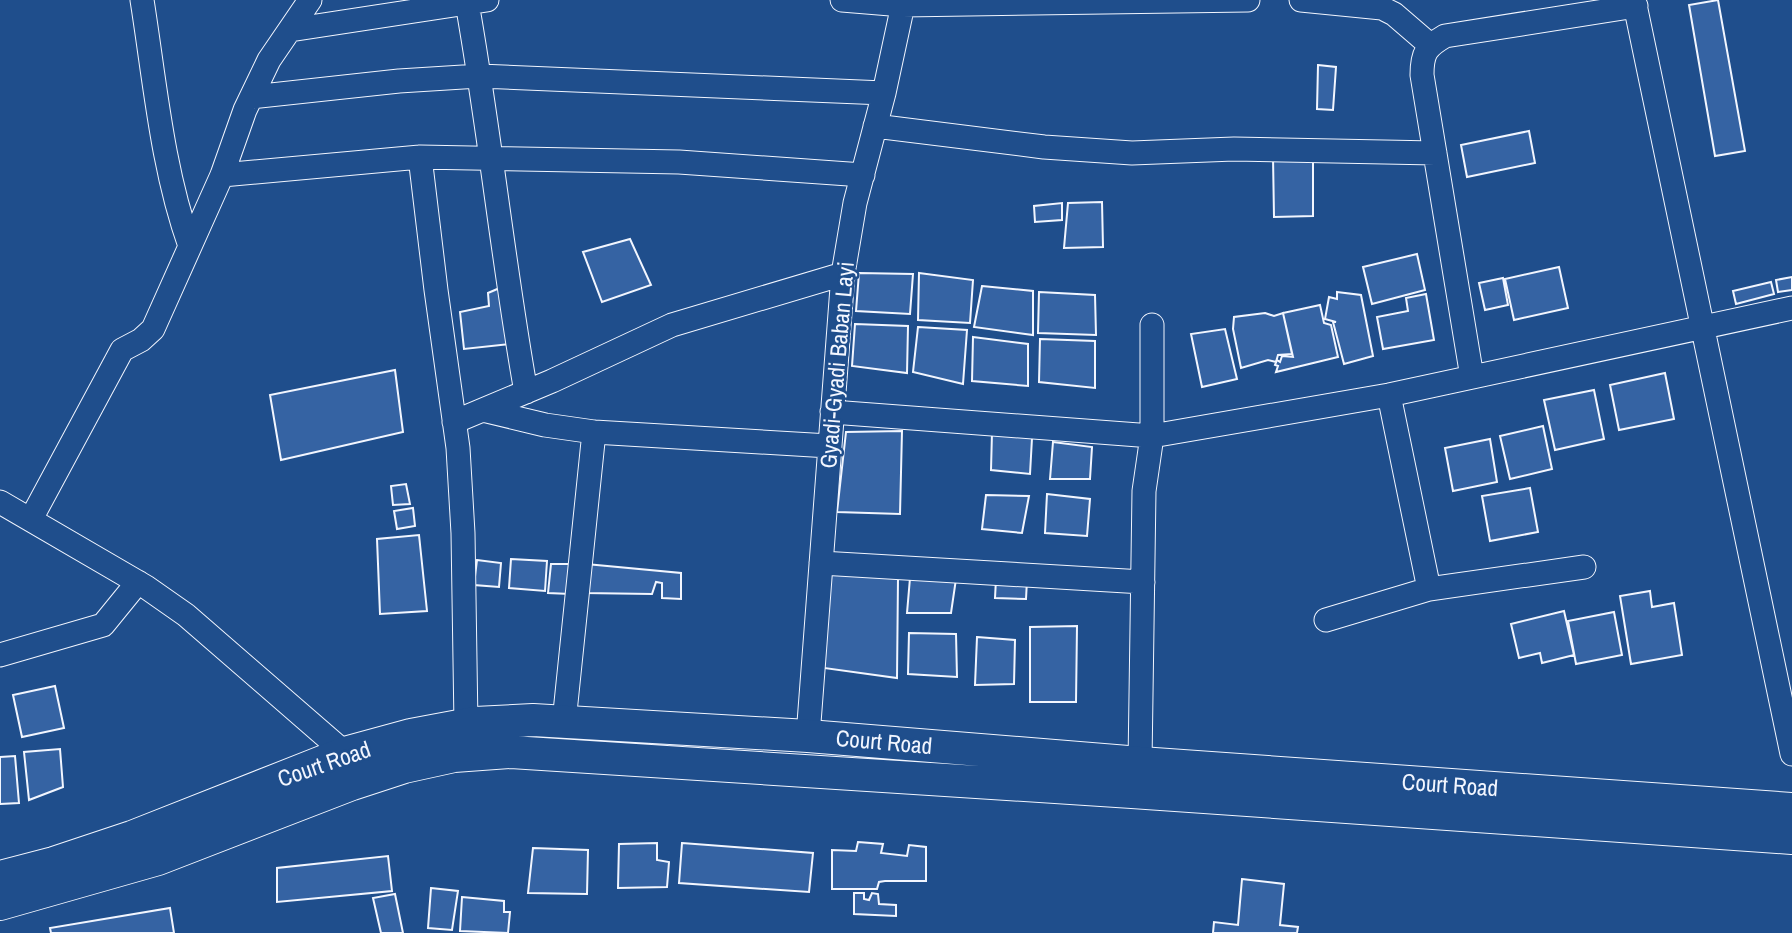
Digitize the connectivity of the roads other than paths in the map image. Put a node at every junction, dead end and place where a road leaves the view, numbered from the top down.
1 (142, 0) edge
2 (310, 0) edge
3 (842, 0) edge
4 (1248, 0) edge
5 (1301, 0) edge
6 (477, 2) edge
7 (904, 2) edge
8 (1635, 3) edge
9 (290, 30) junction
10 (1430, 45) junction
11 (479, 76) junction
12 (884, 93) junction
13 (252, 97) junction
14 (875, 126) junction
15 (1435, 153) junction
16 (420, 157) junction
17 (489, 158) junction
18 (222, 175) junction
19 (863, 175) junction
20 (190, 246) junction
21 (842, 274) junction
22 (1792, 308) edge
23 (1152, 325) dead end
24 (1704, 327) junction
25 (1472, 377) junction
26 (526, 392) junction
27 (1389, 395) junction
28 (483, 410) junction
29 (832, 412) junction
30 (454, 422) junction
31 (594, 432) junction
32 (1152, 436) junction
33 (830, 446) junction
34 (0, 502) edge
35 (31, 519) junction
36 (821, 563) junction
37 (1584, 567) dead end
38 (138, 582) junction
39 (1143, 582) junction
40 (1429, 589) junction
41 (1326, 620) dead end
42 (0, 655) edge
43 (564, 722) junction
44 (466, 725) junction
45 (807, 736) junction
46 (345, 753) junction
47 (1792, 754) edge
48 (1140, 763) junction
49 (1792, 809) edge
50 (1792, 838) edge
51 (0, 877) edge
52 (0, 904) edge

1 - 20 street
2 - 9 street
3 - 7 street
4 - 7 street
5 - 10 street
6 - 9 street
6 - 11 street
7 - 12 street, Gyadi-Gyadi Baban Layi
8 - 10 street
8 - 24 street
9 - 13 street
10 - 15 street
11 - 12 street
11 - 13 street
11 - 17 street
12 - 14 street, Gyadi-Gyadi Baban Layi
13 - 18 street
14 - 15 street
14 - 19 street, Gyadi-Gyadi Baban Layi
15 - 25 street
16 - 17 street
16 - 18 street
16 - 30 street
17 - 19 street
17 - 26 street
18 - 20 street
19 - 21 street, Gyadi-Gyadi Baban Layi
20 - 35 street
21 - 26 street
21 - 29 street, Gyadi-Gyadi Baban Layi
22 - 24 street
23 - 32 street
24 - 25 street
24 - 47 street
25 - 27 street
26 - 28 street
27 - 32 street
27 - 40 street
28 - 30 street
28 - 31 street
29 - 32 street
29 - 33 street, Gyadi-Gyadi Baban Layi
30 - 44 street
31 - 33 street
31 - 43 street
32 - 39 street
33 - 36 street, Gyadi-Gyadi Baban Layi
34 - 35 street
35 - 38 street
36 - 39 street
36 - 45 street, Gyadi-Gyadi Baban Layi
37 - 40 street
38 - 42 street
38 - 46 street
39 - 48 street
40 - 41 street
43 - 44 main road, Court Road
43 - 45 main road, Court Road
44 - 46 main road, Court Road
45 - 48 main road, Court Road
46 - 51 main road, Court Road
48 - 49 main road, Court Road
50 - 52 main road, Court Road

